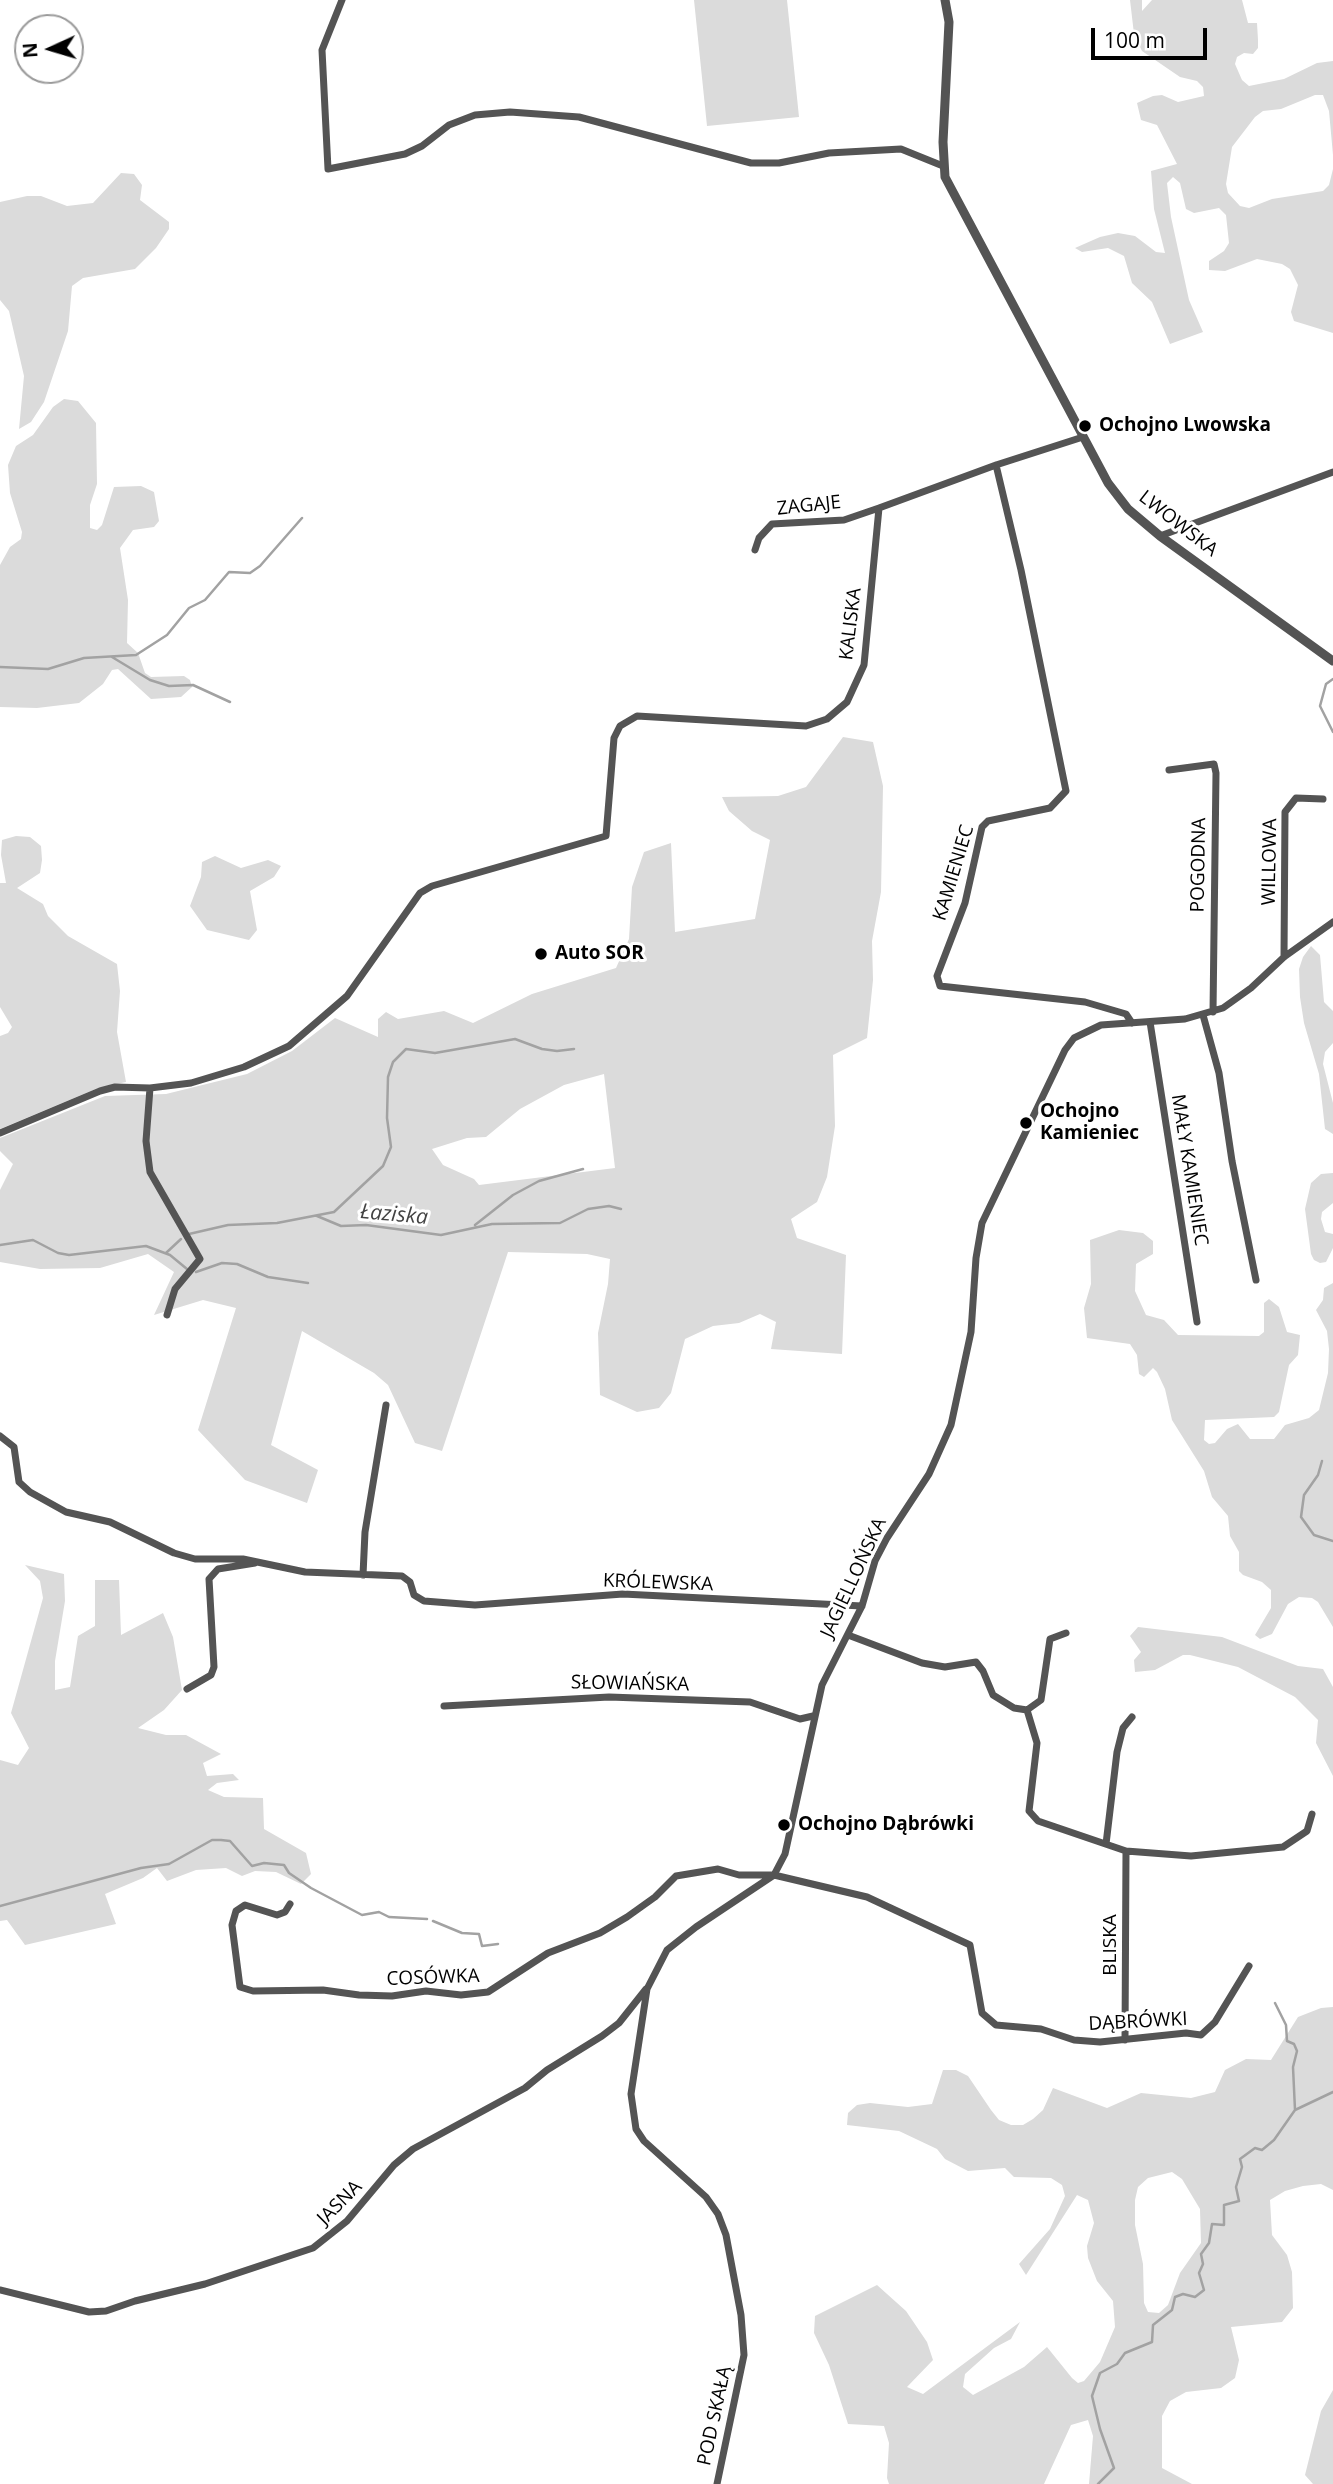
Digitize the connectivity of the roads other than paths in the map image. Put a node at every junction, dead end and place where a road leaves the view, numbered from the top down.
1 (342, 0) edge
2 (946, 0) edge
3 (943, 166) junction
4 (1083, 437) junction
5 (996, 465) junction
6 (1333, 472) edge
7 (879, 508) junction
8 (1160, 536) junction
9 (755, 550) dead end
10 (1333, 662) edge
11 (1169, 770) dead end
12 (1323, 799) dead end
13 (1333, 922) edge
14 (1284, 957) junction
15 (1213, 1012) junction
16 (1203, 1015) junction
17 (1150, 1022) junction
18 (1132, 1023) junction
19 (150, 1088) junction
20 (0, 1133) edge
21 (1256, 1280) dead end
22 (167, 1315) dead end
23 (1197, 1322) dead end
24 (386, 1405) dead end
25 (0, 1436) edge
26 (259, 1561) junction
27 (363, 1575) junction
28 (862, 1606) junction
29 (1066, 1633) dead end
30 (848, 1635) junction
31 (187, 1689) dead end
32 (444, 1706) dead end
33 (1027, 1710) junction
34 (813, 1716) junction
35 (1132, 1717) dead end
36 (1312, 1814) dead end
37 (1106, 1844) junction
38 (1126, 1851) junction
39 (774, 1875) junction
40 (290, 1905) dead end
41 (1249, 1966) dead end
42 (647, 1989) junction
43 (1125, 2040) junction
44 (0, 2290) edge
45 (718, 2484) edge

1 - 3 street
2 - 3 street, LWOWSKA
3 - 4 street, LWOWSKA
4 - 5 street
4 - 8 street, LWOWSKA
5 - 7 street
5 - 18 street, KAMIENIEC
6 - 8 street
7 - 9 street, ZAGAJE
7 - 19 street, KALISKA
8 - 10 street, LWOWSKA
11 - 15 street, POGODNA
12 - 14 street, WILLOWA
13 - 14 street, JAGIELLOŃSKA
14 - 15 street, JAGIELLOŃSKA
15 - 16 street, JAGIELLOŃSKA
16 - 17 street, JAGIELLOŃSKA
16 - 21 street
17 - 18 street, JAGIELLOŃSKA
17 - 23 street, MAŁY KAMIENIEC
18 - 28 street, JAGIELLOŃSKA
19 - 20 street
19 - 22 street
24 - 27 street
25 - 26 street
26 - 27 street
26 - 31 street
27 - 28 street, KRÓLEWSKA
28 - 30 street, JAGIELLOŃSKA
29 - 33 street
30 - 33 street
30 - 34 street, JAGIELLOŃSKA
32 - 34 street, SŁOWIAŃSKA
33 - 37 street
34 - 39 street, JAGIELLOŃSKA
35 - 37 street
36 - 38 street
37 - 38 street
38 - 43 street, BLISKA
39 - 40 street, COSÓWKA
39 - 42 street
39 - 43 street, DĄBRÓWKI
41 - 43 street, DĄBRÓWKI
42 - 44 street, JASNA
42 - 45 street, POD SKAŁĄ

